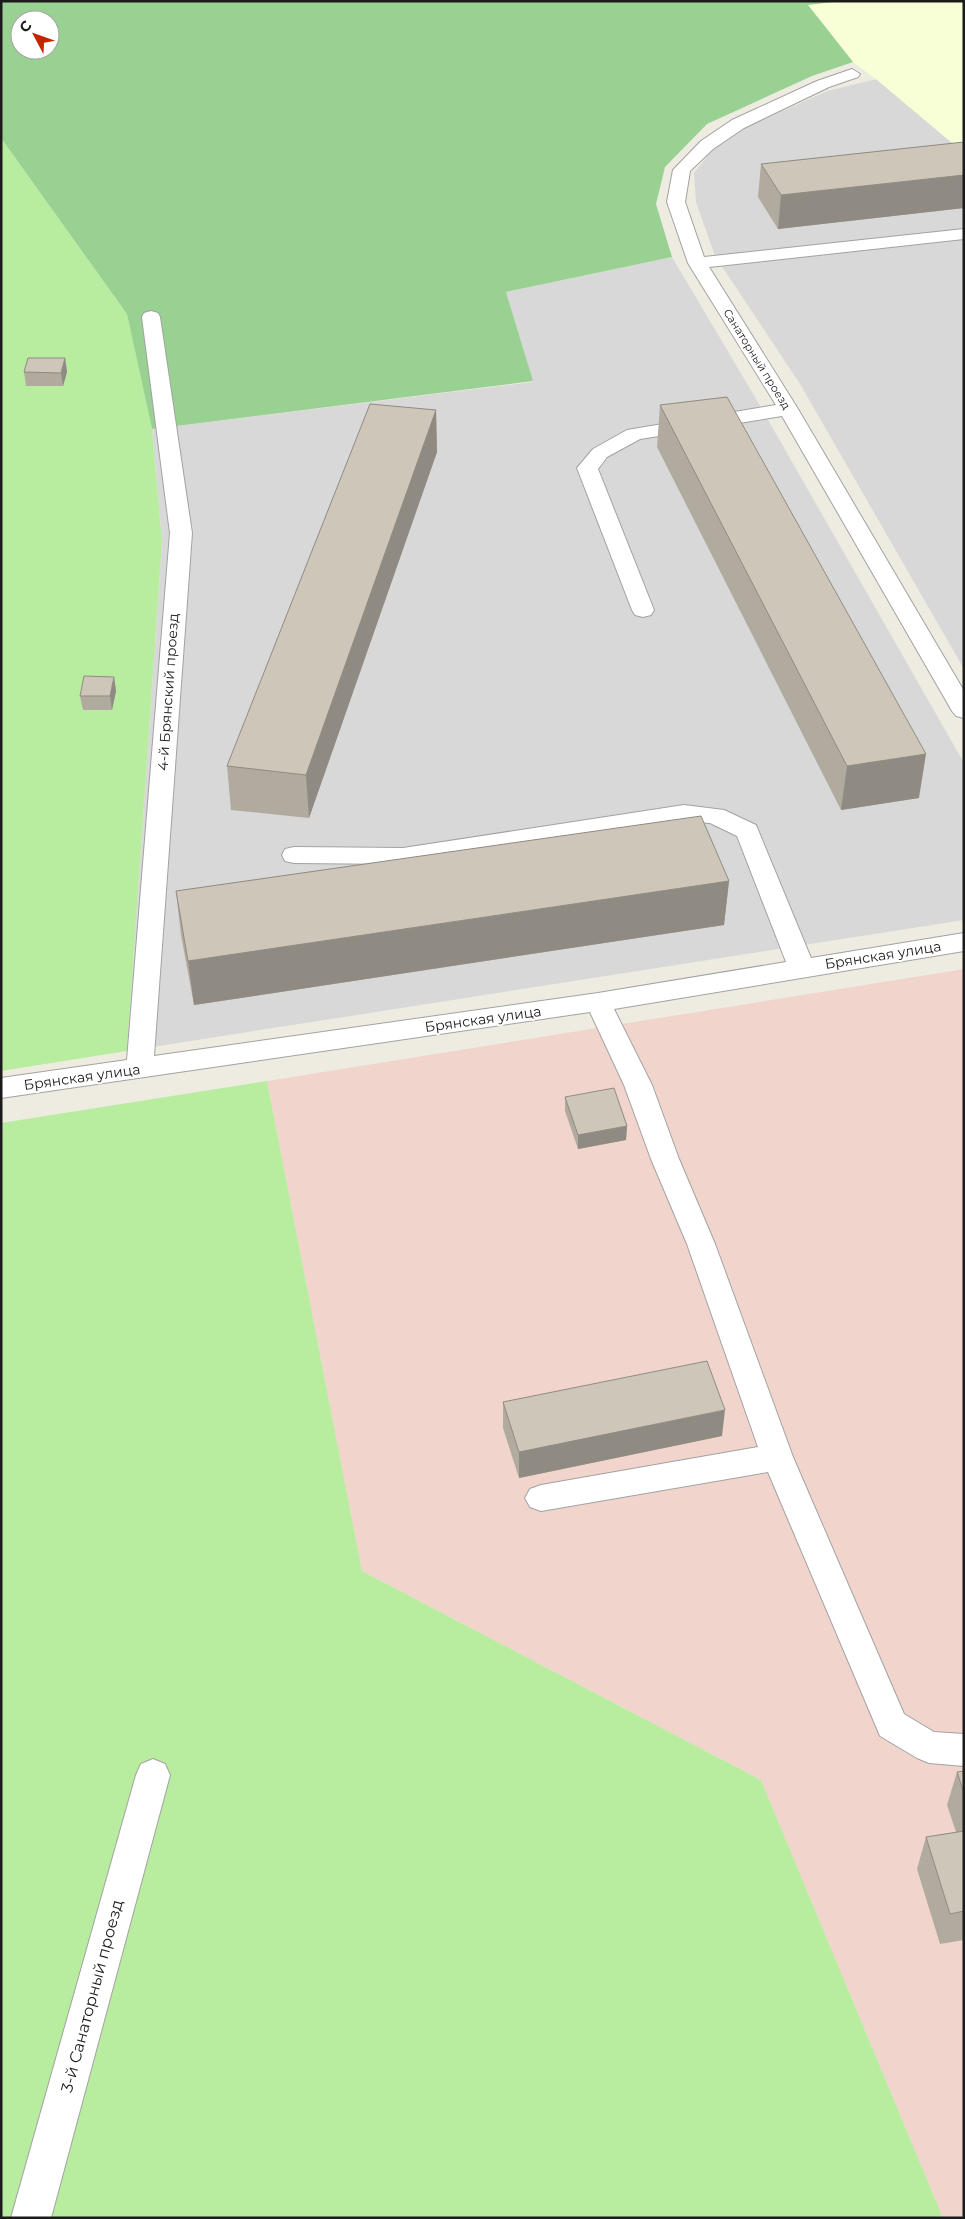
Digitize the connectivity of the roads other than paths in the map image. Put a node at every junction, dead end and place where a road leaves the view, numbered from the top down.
1 (852, 74) dead end
2 (964, 234) edge
3 (697, 264) junction
4 (151, 317) dead end
5 (788, 409) junction
6 (643, 610) dead end
7 (964, 712) edge
8 (294, 855) dead end
9 (964, 942) edge
10 (802, 969) junction
11 (598, 1002) junction
12 (140, 1069) junction
13 (1, 1088) edge
14 (777, 1457) junction
15 (541, 1498) dead end
16 (964, 1750) edge
17 (153, 1775) dead end
18 (31, 2218) edge

1 - 3 street, Санаторный проезд
2 - 3 street
3 - 5 street, Санаторный проезд
4 - 12 street, 4-й Брянский проезд
5 - 6 street
5 - 7 street, Санаторный проезд
8 - 10 street
9 - 10 street, Брянская улица
10 - 11 street, Брянская улица
11 - 12 street, Брянская улица
11 - 14 street
12 - 13 street, Брянская улица
14 - 15 street
14 - 16 street
17 - 18 street, 3-й Санаторный проезд

